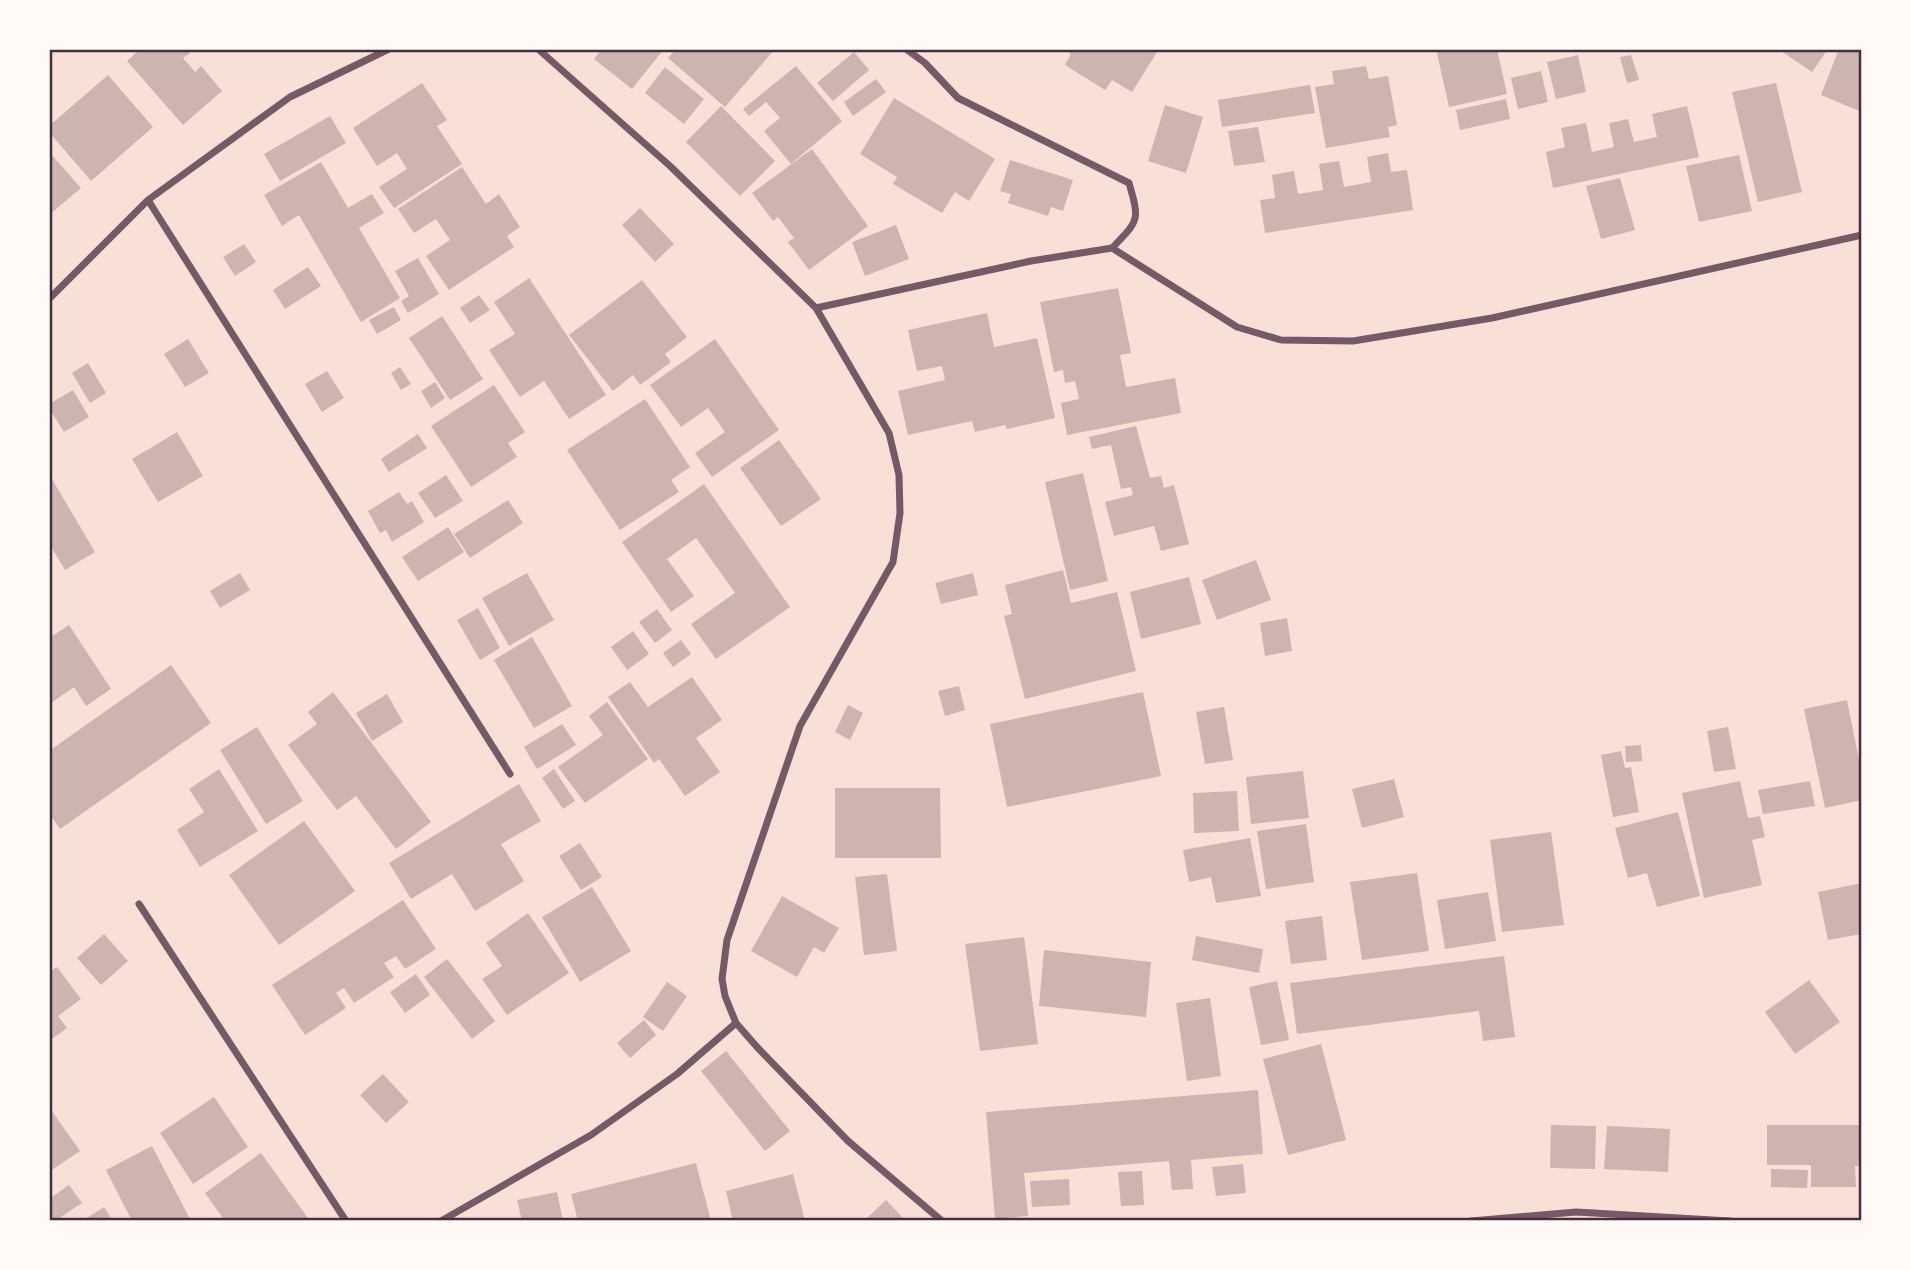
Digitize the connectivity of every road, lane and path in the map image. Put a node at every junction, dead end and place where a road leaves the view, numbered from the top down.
1 (389, 49) edge
2 (538, 49) edge
3 (906, 49) edge
4 (148, 200) junction
5 (1862, 235) edge
6 (1112, 248) junction
7 (49, 299) edge
8 (816, 308) junction
9 (510, 774) dead end
10 (139, 904) dead end
11 (736, 1023) junction
12 (346, 1221) edge
13 (441, 1221) edge
14 (942, 1221) edge
15 (1471, 1221) edge
16 (1730, 1221) edge

1 - 4 street
2 - 8 street
3 - 6 street
4 - 7 street
4 - 9 street
5 - 6 street
6 - 8 street
8 - 11 street
10 - 12 street
11 - 13 street
11 - 14 street
15 - 16 street

